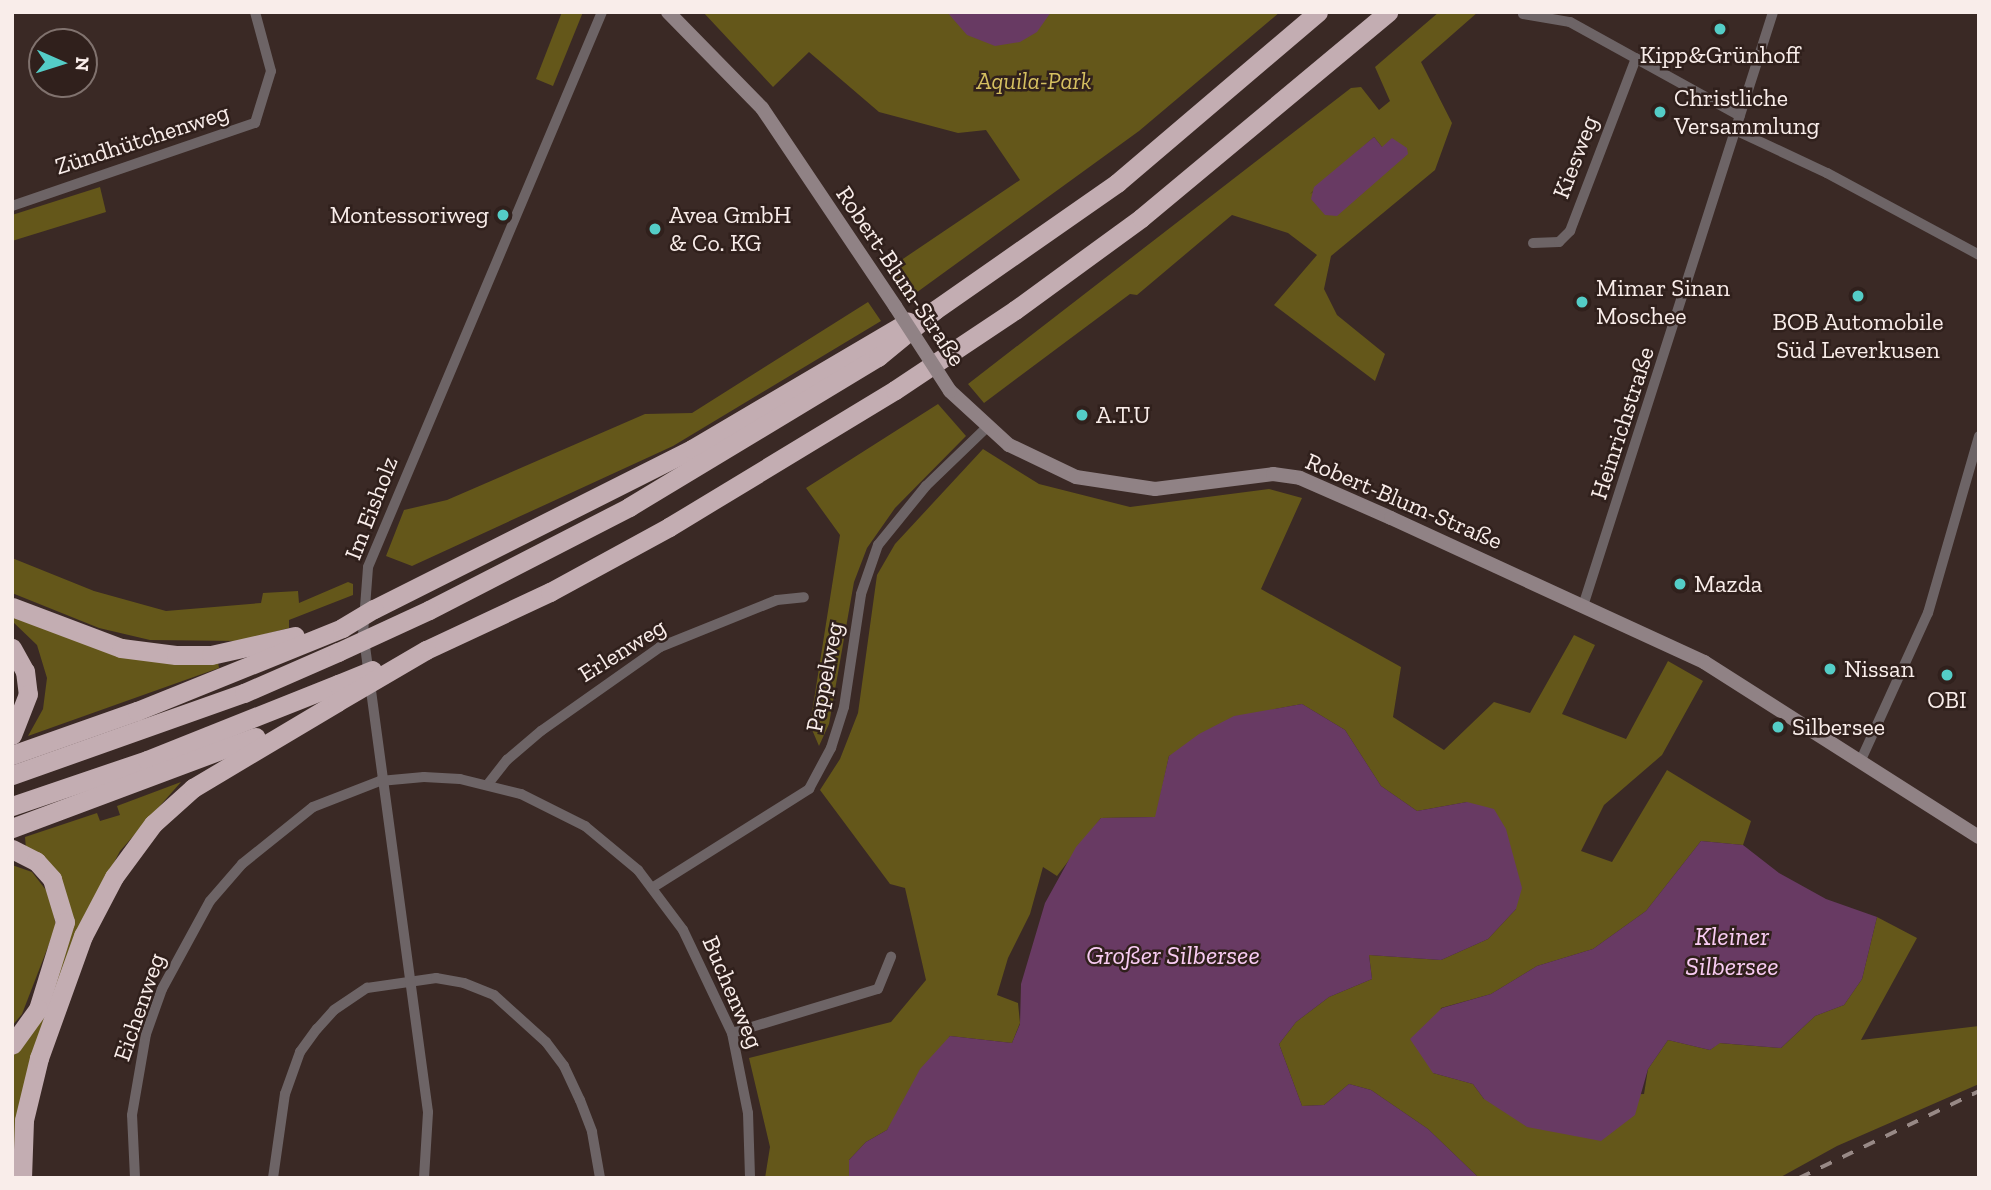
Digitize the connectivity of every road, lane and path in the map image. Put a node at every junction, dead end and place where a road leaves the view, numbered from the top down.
1 (256, 12) edge
2 (602, 12) edge
3 (668, 12) edge
4 (1318, 12) edge
5 (1388, 12) edge
6 (1773, 12) edge
7 (1523, 14) edge
8 (1636, 58) junction
9 (1740, 116) junction
10 (1735, 130) junction
11 (12, 206) edge
12 (1533, 243) dead end
13 (1979, 255) edge
14 (935, 310) junction
15 (986, 428) junction
16 (1979, 436) edge
17 (804, 597) dead end
18 (1583, 606) junction
19 (12, 607) edge
20 (341, 624) junction
21 (12, 648) edge
22 (337, 693) junction
23 (12, 735) edge
24 (12, 755) edge
25 (1860, 762) junction
26 (12, 775) edge
27 (380, 781) junction
28 (488, 784) junction
29 (12, 806) edge
30 (12, 828) edge
31 (1979, 837) edge
32 (12, 849) edge
33 (652, 888) junction
34 (891, 957) dead end
35 (408, 979) junction
36 (732, 1033) junction
37 (12, 1045) edge
38 (22, 1178) edge
39 (135, 1178) edge
40 (273, 1178) edge
41 (424, 1178) edge
42 (600, 1178) edge
43 (750, 1178) edge

1 - 11 street, Zündhütchenweg
2 - 27 street, Im Eisholz
3 - 15 main road, Robert-Blum-Straße, bridge
4 - 14 highway
5 - 22 highway, bridge
6 - 9 street, Heinrichstraße
7 - 8 street
8 - 9 street
8 - 12 street, Kiesweg
9 - 10 street, Heinrichstraße
10 - 13 street
10 - 18 street, Heinrichstraße
14 - 20 highway, bridge
14 - 26 highway, bridge
15 - 18 main road, Robert-Blum-Straße
15 - 33 street, Pappelweg
16 - 25 street
17 - 28 street, Erlenweg
18 - 25 main road, Robert-Blum-Straße
19 - 20 highway
20 - 24 highway
21 - 23 highway
22 - 29 highway
22 - 30 highway
22 - 38 highway
25 - 31 main road, Robert-Blum-Straße
27 - 28 street, Buchenweg
27 - 35 street, Im Eisholz
27 - 39 street, Eichenweg
28 - 33 street, Buchenweg
32 - 37 highway
33 - 36 street, Buchenweg
34 - 36 street
35 - 40 street
35 - 41 street, Im Eisholz
35 - 42 street
36 - 43 street, Buchenweg

